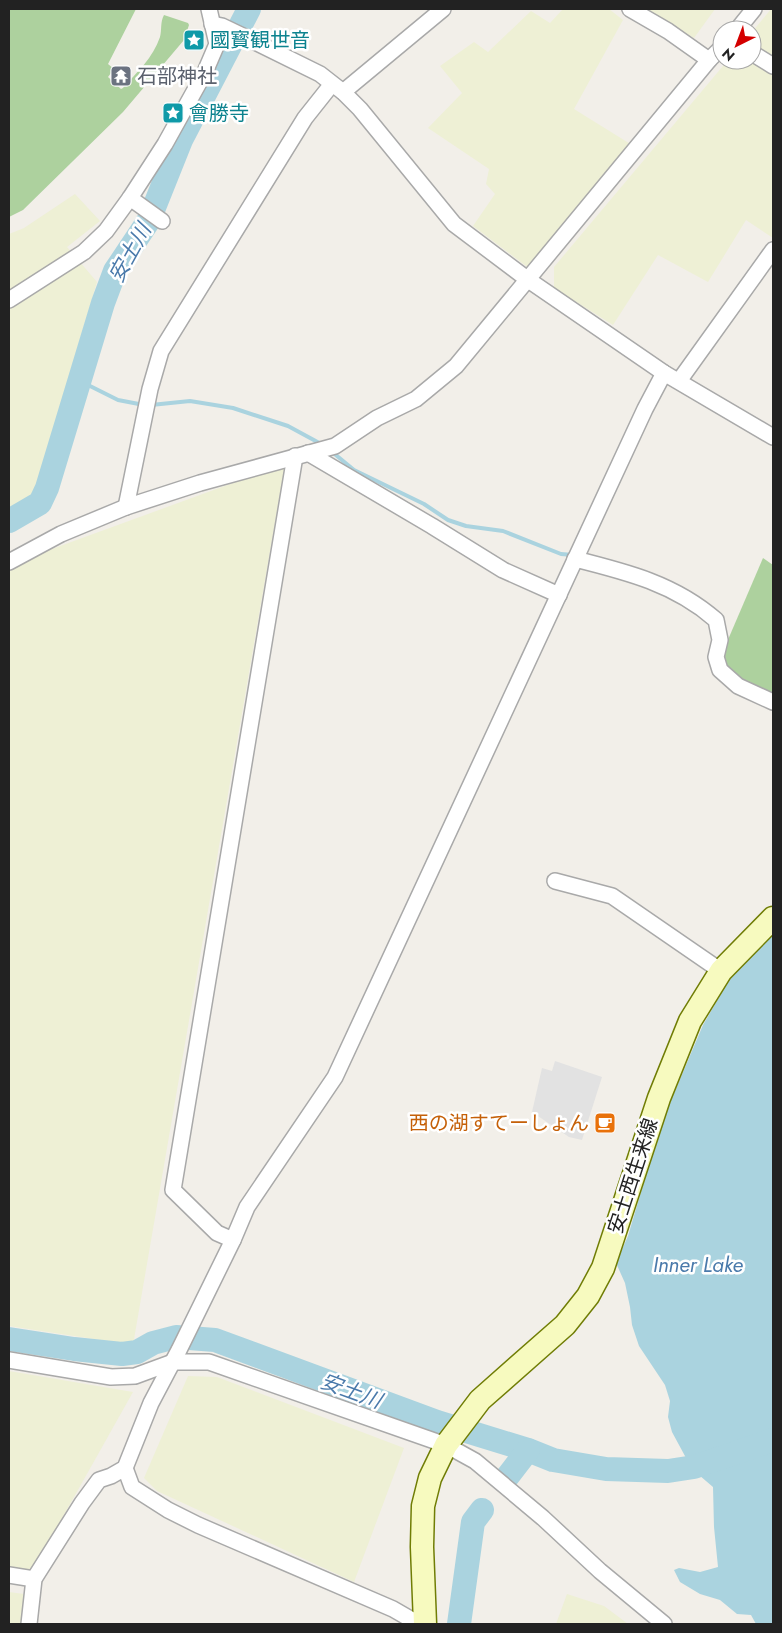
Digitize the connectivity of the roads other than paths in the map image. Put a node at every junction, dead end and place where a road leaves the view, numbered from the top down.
1 (442, 9) edge
2 (630, 9) edge
3 (754, 9) edge
4 (214, 19) edge
5 (745, 20) edge
6 (712, 57) edge
7 (762, 59) edge
8 (709, 60) junction
9 (773, 66) edge
10 (338, 88) junction
11 (130, 198) junction
12 (162, 221) dead end
13 (773, 250) edge
14 (527, 279) junction
15 (9, 300) edge
16 (664, 373) junction
17 (680, 381) junction
18 (773, 437) edge
19 (307, 453) junction
20 (126, 507) junction
21 (575, 559) junction
22 (9, 562) edge
23 (559, 595) junction
24 (773, 702) edge
25 (554, 881) dead end
26 (773, 918) edge
27 (721, 971) junction
28 (234, 1240) junction
29 (176, 1356) junction
30 (9, 1360) edge
31 (447, 1443) junction
32 (125, 1468) junction
33 (9, 1575) edge
34 (34, 1579) junction
35 (29, 1624) edge
36 (419, 1624) edge
37 (425, 1624) edge
38 (664, 1624) edge

1 - 10 street
2 - 8 street
3 - 5 street
4 - 10 street
4 - 11 street
6 - 8 street
7 - 9 street
8 - 14 street
10 - 14 street
10 - 20 street
11 - 12 street
11 - 15 street
13 - 17 street
14 - 16 street
14 - 19 street
16 - 17 street
16 - 21 street
17 - 18 street
19 - 20 street
19 - 23 street
19 - 28 street
20 - 22 street
21 - 23 street
21 - 24 street
23 - 28 street
25 - 27 street
26 - 27 main road, 安土西生来線
27 - 31 main road, 安土西生来線
28 - 29 street
29 - 30 street
29 - 31 street
29 - 32 street
31 - 37 main road, 安土西生来線
31 - 38 street
32 - 34 street
32 - 36 street
33 - 34 street
34 - 35 street

